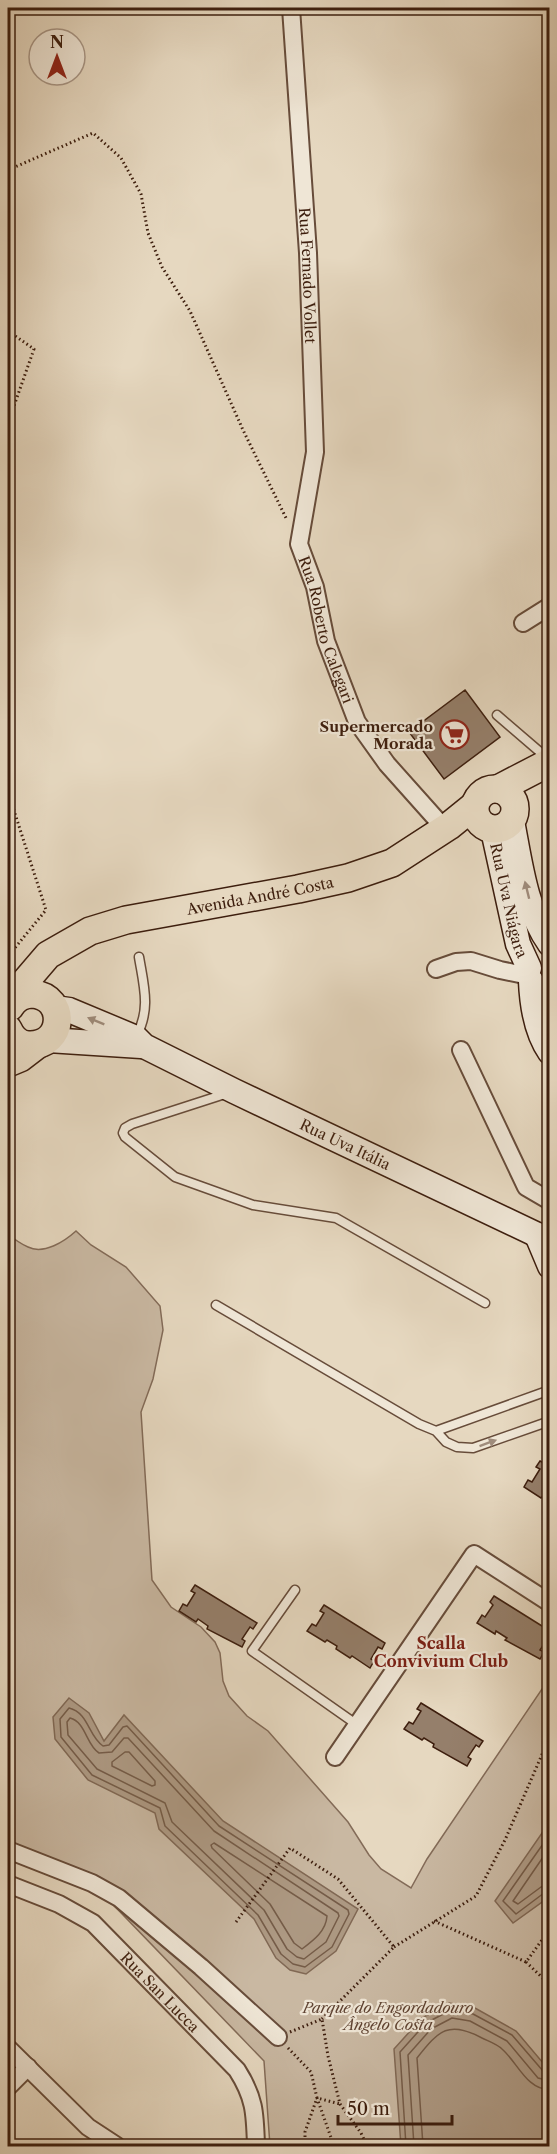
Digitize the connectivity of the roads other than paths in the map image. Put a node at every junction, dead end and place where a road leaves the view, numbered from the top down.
1 (291, 8) edge
2 (299, 544) joint
3 (549, 606) edge
4 (523, 623) dead end
5 (497, 715) dead end
6 (544, 764) edge
7 (495, 819) junction
8 (447, 828) junction
9 (549, 944) edge
10 (64, 945) junction
11 (549, 954) edge
12 (139, 957) dead end
13 (436, 969) dead end
14 (537, 981) edge
15 (12, 1002) edge
16 (52, 1005) junction
17 (549, 1026) edge
18 (8, 1029) edge
19 (42, 1043) junction
20 (137, 1043) junction
21 (461, 1050) dead end
22 (549, 1052) edge
23 (8, 1063) edge
24 (234, 1091) junction
25 (549, 1201) edge
26 (543, 1238) edge
27 (549, 1266) edge
28 (485, 1303) dead end
29 (216, 1305) dead end
30 (549, 1390) edge
31 (549, 1420) edge
32 (436, 1431) junction
33 (295, 1590) dead end
34 (549, 1603) edge
35 (356, 1724) junction
36 (335, 1757) dead end
37 (8, 1850) edge
38 (8, 1884) edge
39 (278, 2037) road end
40 (8, 2048) edge
41 (28, 2067) junction
42 (8, 2087) edge
43 (117, 2146) edge
44 (256, 2146) edge

1 - 2 street, Rua Fernado Vollet
2 - 8 street, Rua Roberto Calegari
3 - 4 street
5 - 6 lane
6 - 7 main road
6 - 7 main road
7 - 8 main road, Avenida André Costa
9 -> 7 street, Rua Uva Niágara
7 - 14 street, Rua Uva Niágara
8 - 10 main road, Avenida André Costa
10 - 15 main road, Avenida André Costa
10 - 16 main road
11 - 14 street
12 - 20 lane
13 - 14 street
14 - 17 street
14 - 22 street
15 - 16 main road
16 - 19 main road
20 -> 16 street, Rua Uva Itália
18 - 19 main road
19 - 20 street, Rua Uva Itália
19 - 23 main road
20 - 24 street, Rua Uva Itália
21 - 25 street
24 - 26 street, Rua Uva Itália
24 - 28 lane
26 - 27 street
29 - 32 lane
30 - 32 lane
32 -> 31 lane
33 - 35 lane
34 - 35 street
35 - 36 street
37 - 39 street
38 - 44 street, Rua San Lucca
40 - 41 street
41 - 42 street
41 - 43 street

